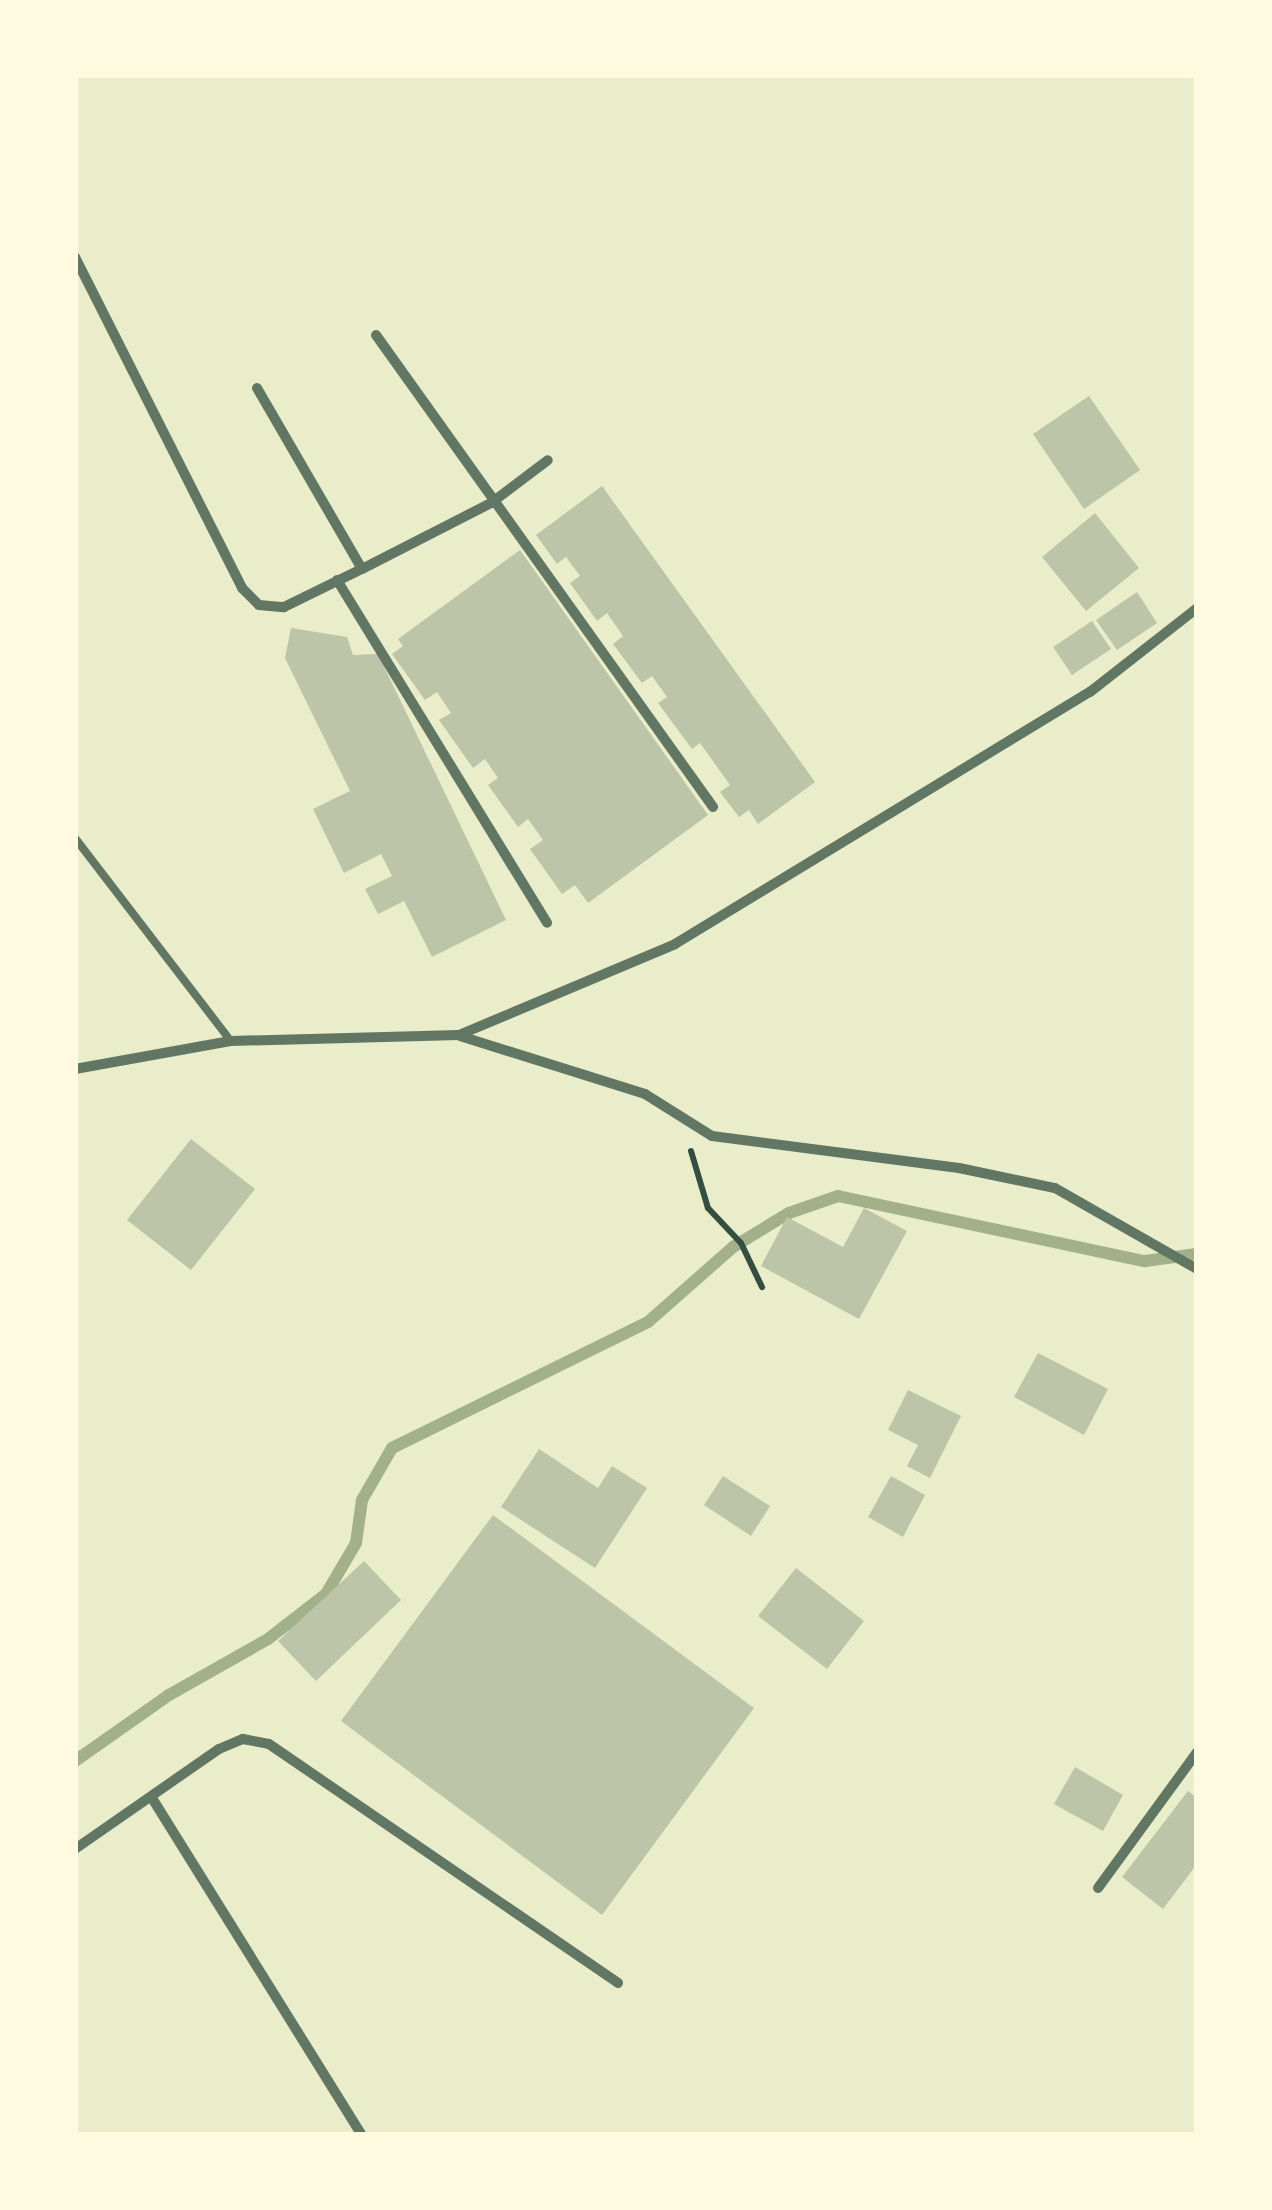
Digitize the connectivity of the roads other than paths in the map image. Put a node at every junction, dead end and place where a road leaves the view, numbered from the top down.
1 (75, 256) edge
2 (376, 335) dead end
3 (258, 388) dead end
4 (548, 460) dead end
5 (491, 503) junction
6 (362, 570) junction
7 (338, 580) junction
8 (1197, 608) edge
9 (713, 807) dead end
10 (75, 838) edge
11 (546, 923) dead end
12 (459, 1035) junction
13 (231, 1041) junction
14 (75, 1069) edge
15 (1197, 1269) edge
16 (1197, 1752) edge
17 (152, 1798) junction
18 (75, 1849) edge
19 (1098, 1888) dead end
20 (618, 1983) dead end
21 (362, 2135) edge

1 - 7 street
2 - 5 street
3 - 6 street
4 - 5 street
5 - 6 street
5 - 9 street
6 - 7 street
7 - 11 street
8 - 12 street
10 - 13 lane
12 - 13 street
12 - 15 street
13 - 14 street
16 - 19 street
17 - 18 street
17 - 20 street
17 - 21 street

